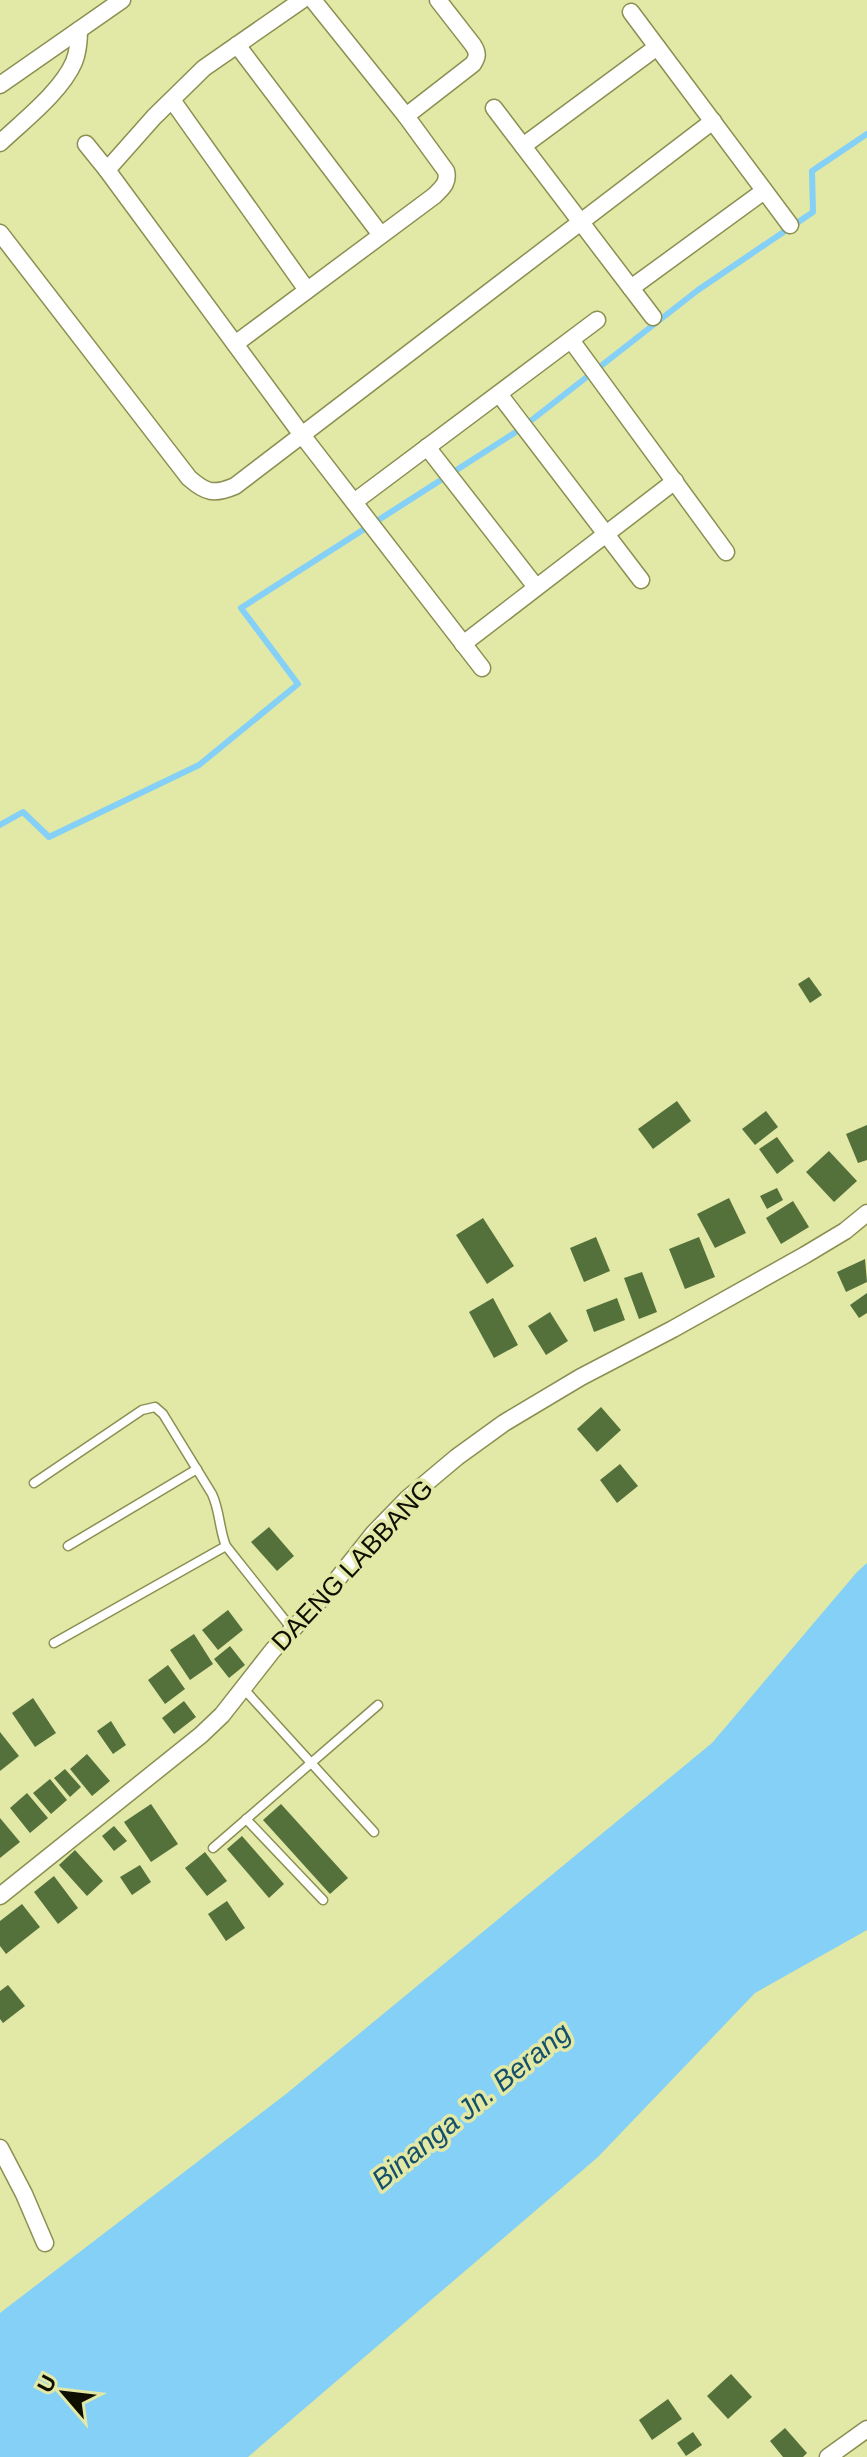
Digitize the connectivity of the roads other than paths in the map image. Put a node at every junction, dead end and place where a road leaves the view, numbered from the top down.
1 (122, 0) edge
2 (302, 0) edge
3 (313, 0) edge
4 (438, 0) edge
5 (631, 12) dead end
6 (79, 30) junction
7 (237, 45) junction
8 (657, 47) junction
9 (0, 85) edge
10 (172, 100) junction
11 (494, 108) dead end
12 (406, 116) junction
13 (713, 121) junction
14 (0, 143) edge
15 (86, 144) dead end
16 (523, 146) junction
17 (107, 170) junction
18 (764, 191) junction
19 (581, 222) junction
20 (790, 225) dead end
21 (0, 233) edge
22 (381, 235) junction
23 (631, 288) junction
24 (307, 290) junction
25 (653, 317) dead end
26 (597, 320) dead end
27 (571, 340) junction
28 (235, 344) junction
29 (499, 394) junction
30 (302, 435) junction
31 (427, 447) junction
32 (675, 481) junction
33 (354, 502) junction
34 (607, 533) junction
35 (726, 552) dead end
36 (641, 580) dead end
37 (536, 587) junction
38 (463, 644) junction
39 (482, 668) dead end
40 (867, 1213) edge
41 (197, 1469) junction
42 (34, 1483) dead end
43 (68, 1546) dead end
44 (226, 1546) junction
45 (292, 1629) junction
46 (54, 1643) dead end
47 (242, 1687) junction
48 (378, 1705) dead end
49 (311, 1762) junction
50 (246, 1819) junction
51 (374, 1832) dead end
52 (213, 1848) dead end
53 (0, 1896) edge
54 (323, 1900) dead end
55 (0, 2148) edge
56 (45, 2243) dead end
57 (867, 2429) edge
58 (828, 2457) edge

1 - 6 street
2 - 7 street
3 - 12 street
4 - 12 street
5 - 8 street
6 - 9 street
6 - 14 street
7 - 10 street
7 - 22 street
8 - 13 street
8 - 16 street
10 - 17 street
10 - 24 street
11 - 16 street
12 - 22 street
13 - 18 street
13 - 19 street
15 - 17 street
16 - 19 street
17 - 28 street
18 - 20 street
18 - 23 street
19 - 23 street
19 - 30 street
21 - 30 street
22 - 24 street
23 - 25 street
24 - 28 street
26 - 27 street
27 - 29 street
27 - 32 street
28 - 30 street
29 - 31 street
29 - 34 street
30 - 33 street
31 - 33 street
31 - 37 street
32 - 34 street
32 - 35 street
33 - 38 street
34 - 36 street
34 - 37 street
37 - 38 street
38 - 39 street
40 - 45 street, DAENG LABBANG
41 - 42 lane
41 - 43 lane
41 - 44 lane
44 - 45 lane
44 - 46 lane
45 - 47 street, DAENG LABBANG
47 - 49 lane
47 - 53 street, DAENG LABBANG
48 - 49 lane
49 - 50 lane
49 - 51 lane
50 - 52 lane
50 - 54 lane
55 - 56 street
57 - 58 street

